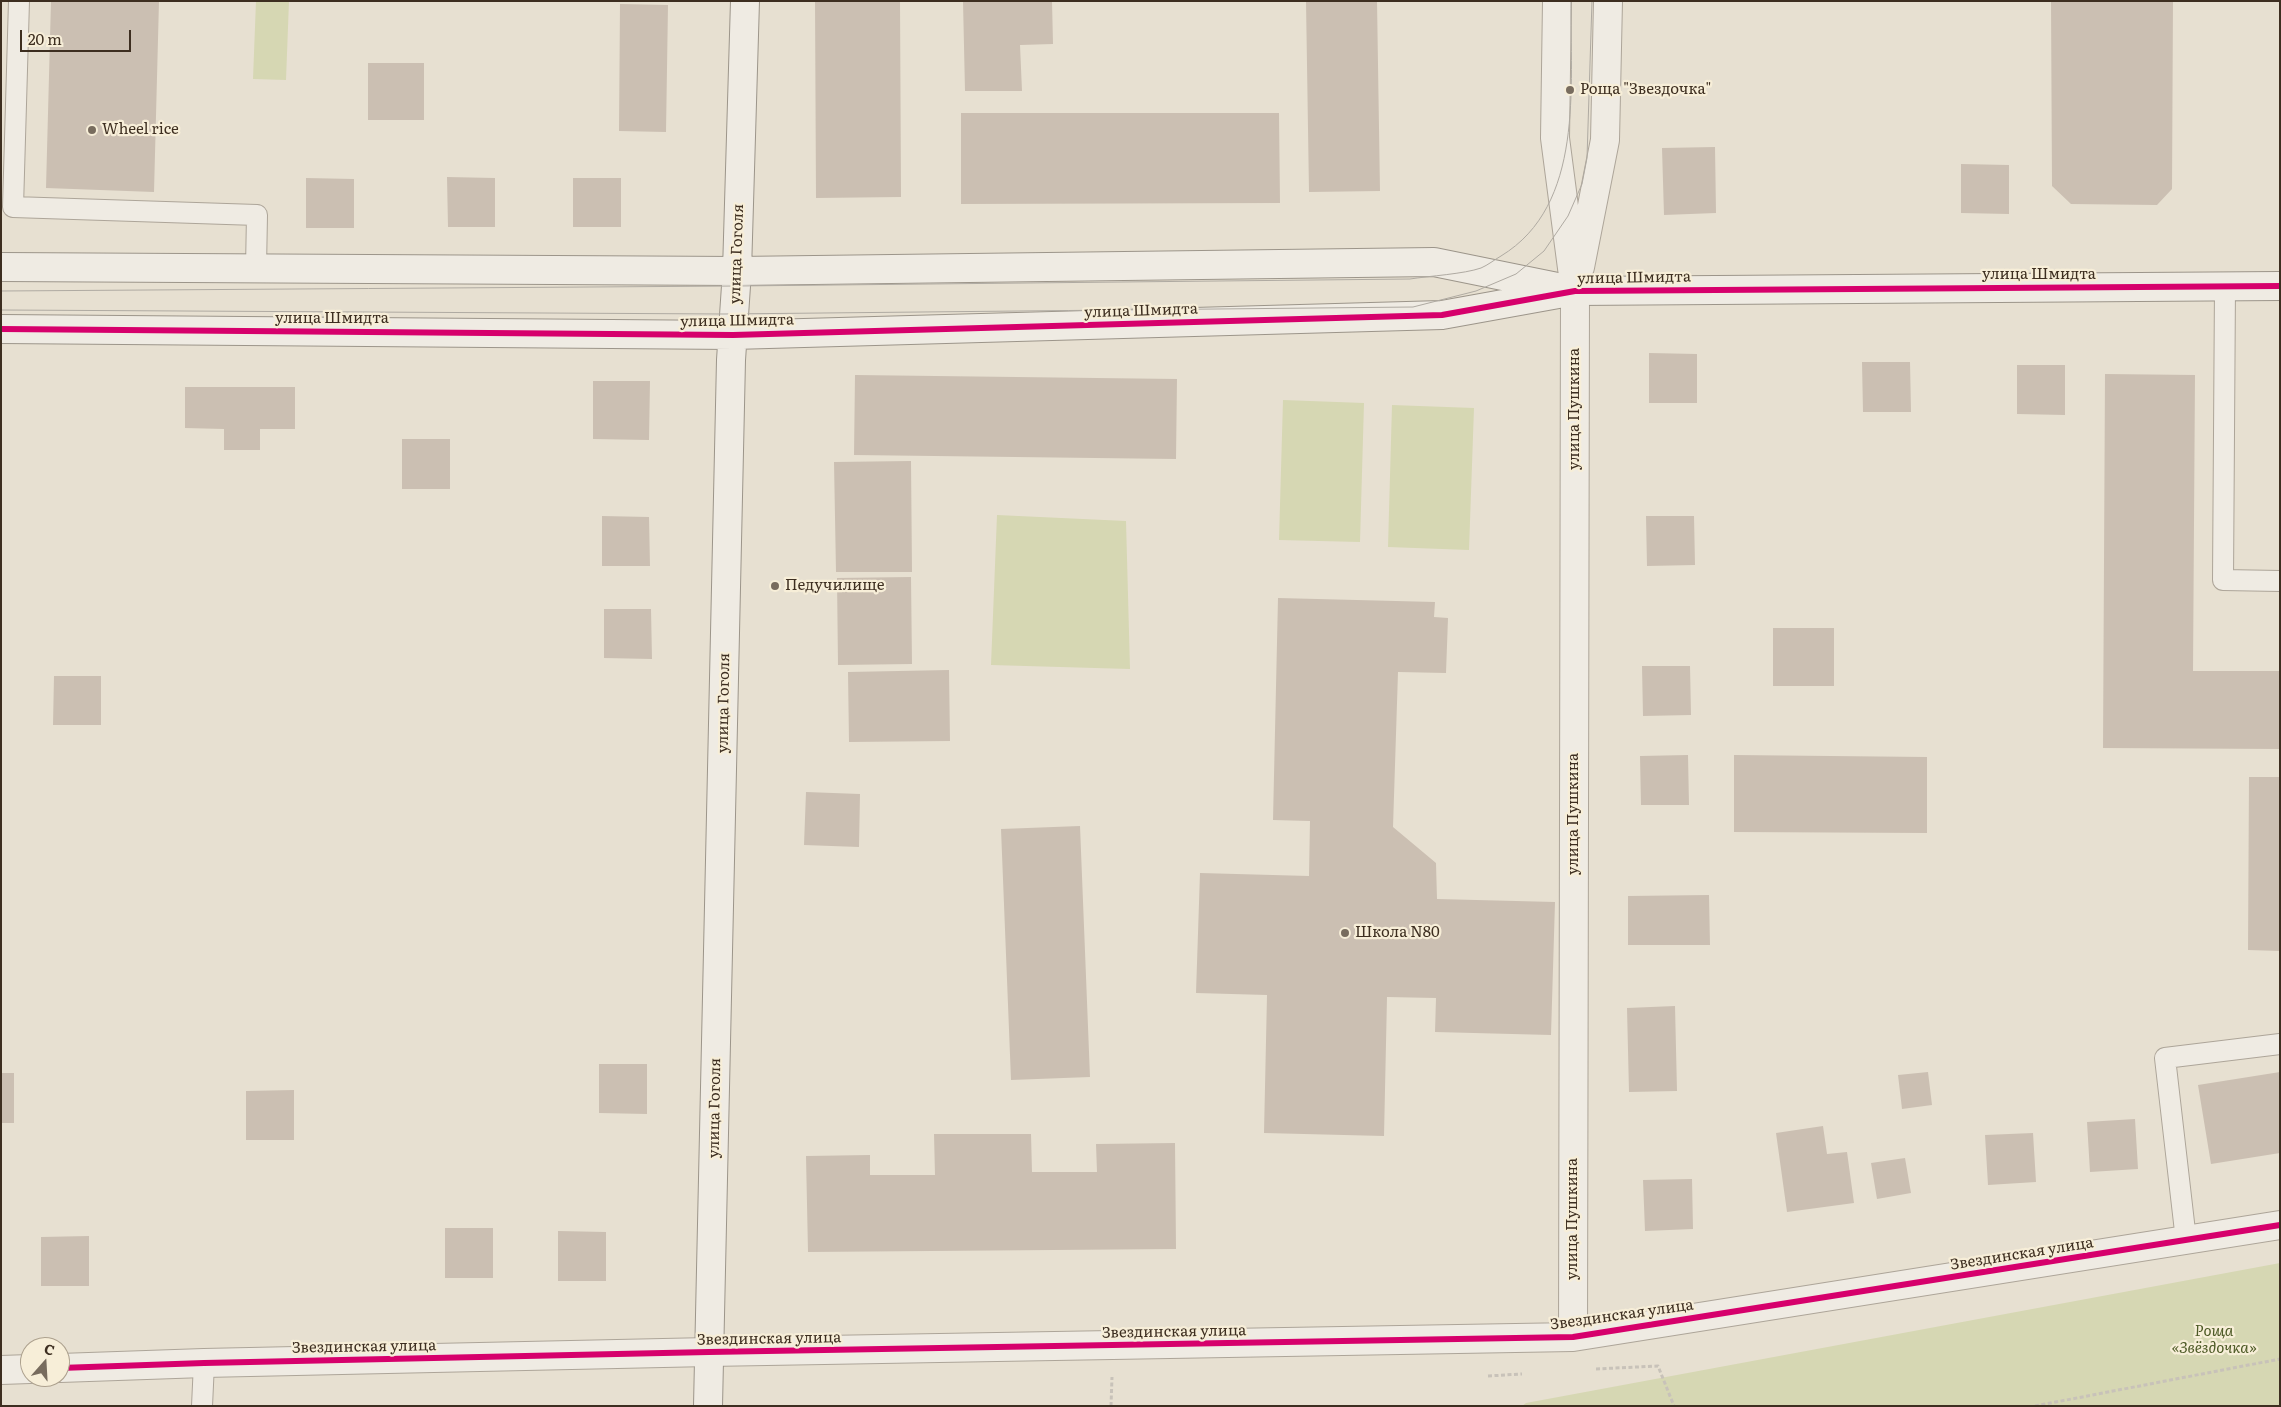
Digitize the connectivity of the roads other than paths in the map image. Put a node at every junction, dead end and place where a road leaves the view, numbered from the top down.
1 (19, 1) edge
2 (745, 1) edge
3 (1557, 1) edge
4 (1608, 1) edge
5 (1, 267) edge
6 (256, 268) junction
7 (737, 271) junction
8 (2225, 286) junction
9 (2280, 286) edge
10 (1576, 291) junction
11 (1, 329) edge
12 (733, 335) junction
13 (2280, 581) edge
14 (2280, 1044) edge
15 (2280, 1226) edge
16 (2186, 1240) junction
17 (1573, 1337) junction
18 (709, 1352) junction
19 (204, 1362) junction
20 (70, 1368) edge
21 (20, 1369) edge
22 (1, 1370) edge
23 (202, 1406) edge
24 (708, 1406) edge

1 - 6 lane
2 - 7 street, улица Гоголя
3 - 10 street, улица Пушкина
4 - 10 street, улица Пушкина
5 - 6 street, улица Шмидта
6 - 7 street, улица Шмидта
7 - 10 street, улица Шмидта
7 - 12 street, улица Гоголя
8 - 9 street, улица Шмидта
8 - 10 street, улица Шмидта
8 - 13 lane
10 - 12 street, улица Шмидта
10 - 17 street, улица Пушкина
11 - 12 street, улица Шмидта
12 - 18 street, улица Гоголя
14 - 16 lane
15 - 16 street, Звездинская улица
16 - 17 street, Звездинская улица
17 - 18 street, Звездинская улица
18 - 19 street, Звездинская улица
18 - 24 street, улица Гоголя
19 - 20 street, Звездинская улица
19 - 23 lane
21 - 22 street

